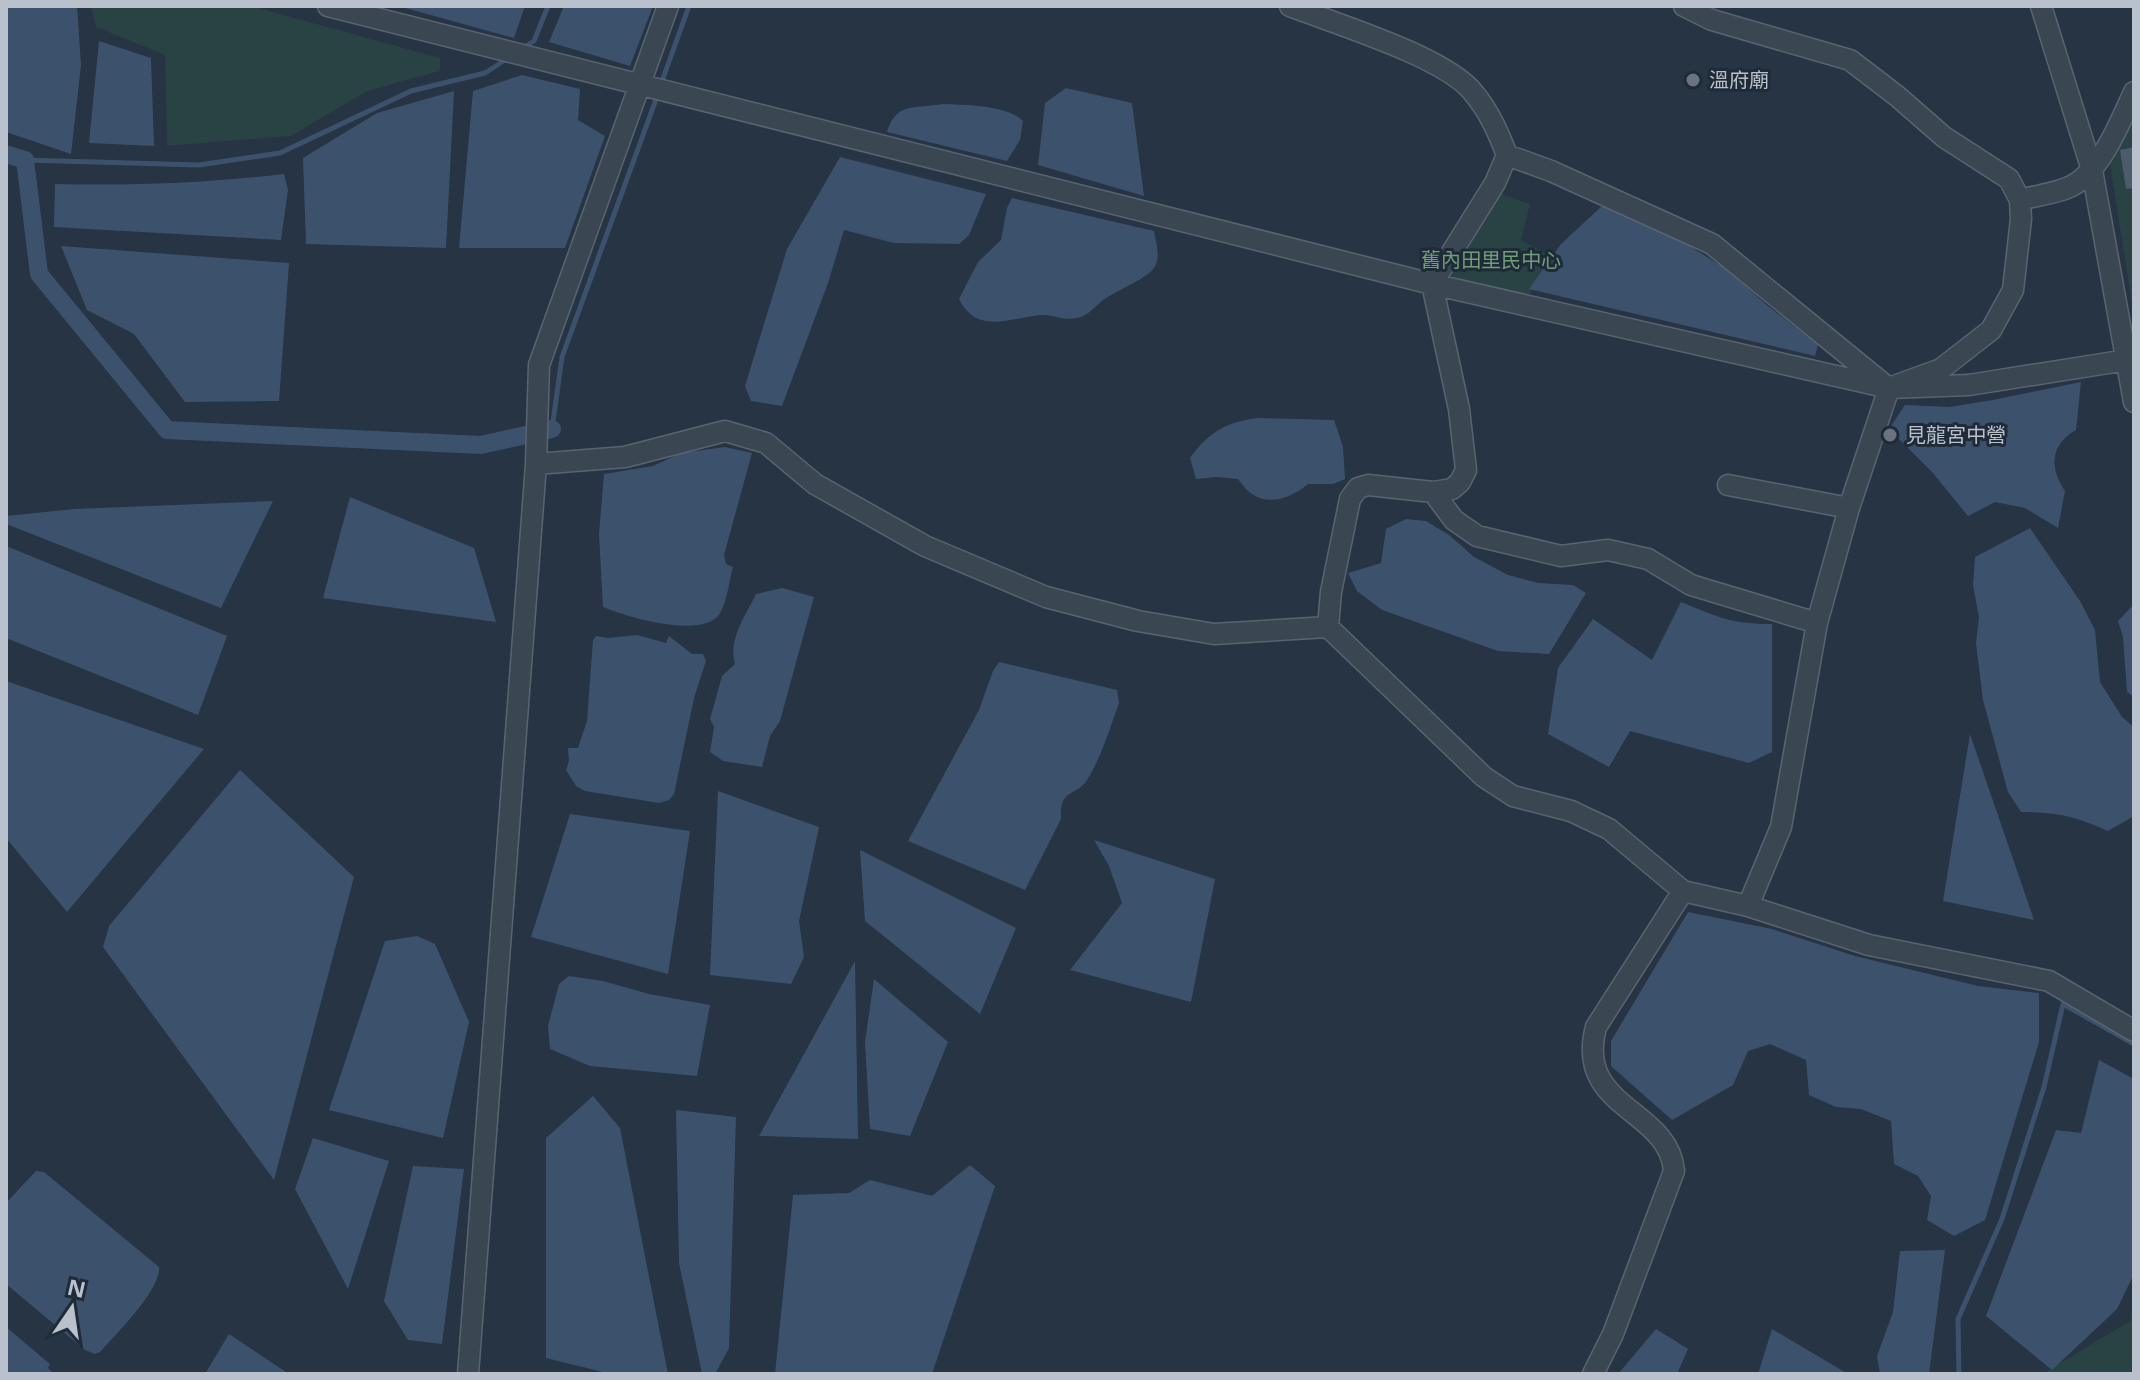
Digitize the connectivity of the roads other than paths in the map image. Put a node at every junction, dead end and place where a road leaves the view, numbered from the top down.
1 (328, 6) edge
2 (668, 6) edge
3 (1290, 6) edge
4 (1684, 6) edge
5 (2041, 6) edge
6 (640, 86) junction
7 (2134, 92) edge
8 (1507, 155) junction
9 (2092, 170) junction
10 (2020, 200) junction
11 (1432, 284) junction
12 (2127, 360) junction
13 (1889, 388) junction
14 (2134, 402) edge
15 (536, 464) junction
16 (1728, 485) dead end
17 (1433, 492) junction
18 (1849, 508) junction
19 (1817, 623) junction
20 (1328, 627) junction
21 (1683, 891) junction
22 (1748, 906) junction
23 (2134, 1031) edge
24 (468, 1374) edge
25 (1593, 1374) edge

1 - 6 street
2 - 6 street
3 - 8 street
4 - 10 street
5 - 9 street
6 - 11 street
6 - 15 street
7 - 9 street
8 - 11 street
8 - 13 street
9 - 10 street
9 - 12 street
10 - 13 street
11 - 13 street
11 - 17 street
12 - 13 street
12 - 14 street
13 - 18 street
15 - 20 street
15 - 24 street
16 - 18 street
17 - 19 street
17 - 20 street
18 - 19 street
19 - 22 street
20 - 21 street
21 - 22 street
21 - 25 street
22 - 23 street

